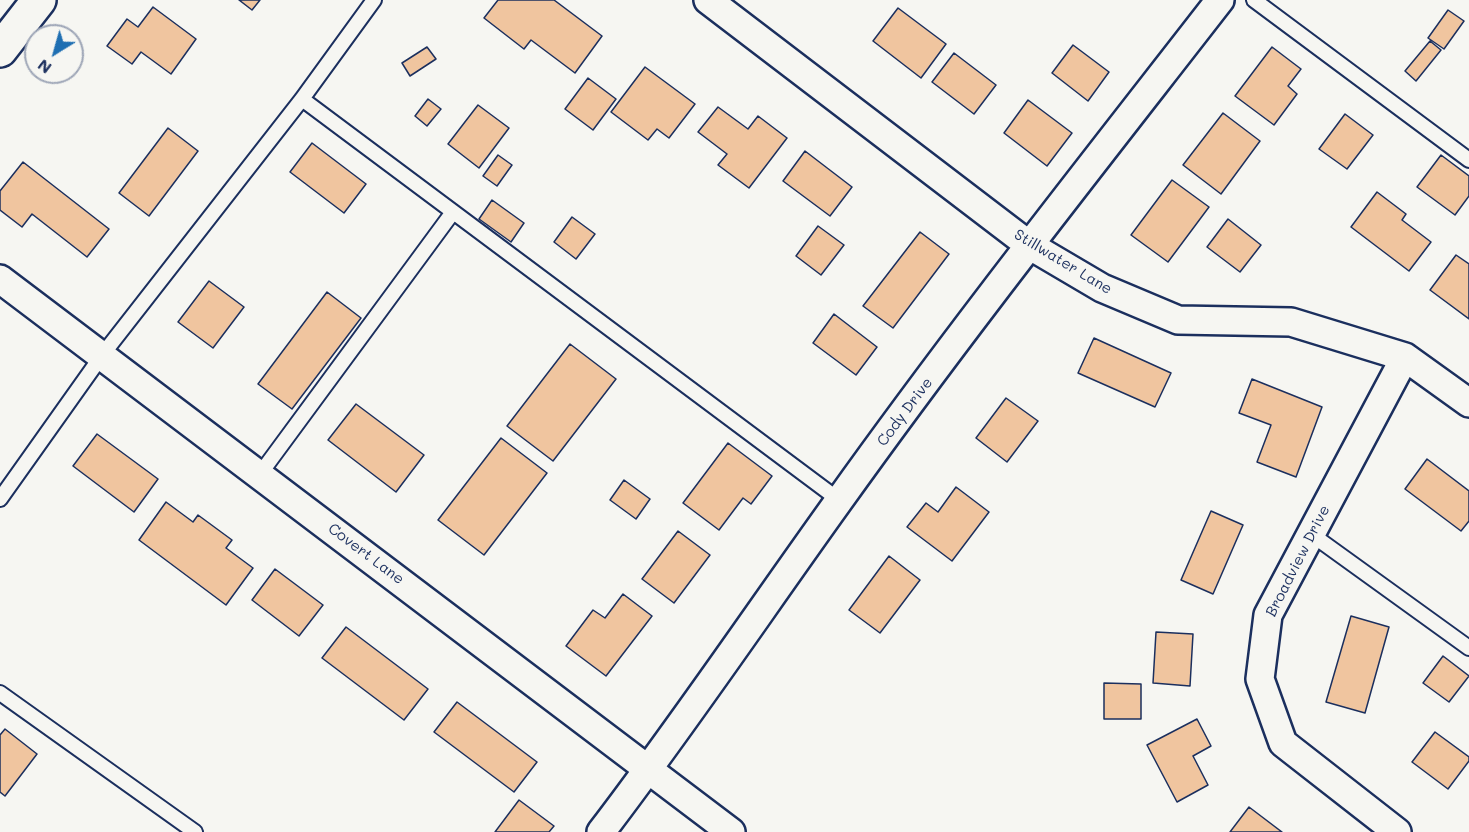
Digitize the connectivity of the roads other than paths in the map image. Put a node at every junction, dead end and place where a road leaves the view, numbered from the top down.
1 (39, 0) edge
2 (374, 0) edge
3 (708, 0) edge
4 (1220, 0) edge
5 (1254, 0) edge
6 (0, 51) edge
7 (302, 99) junction
8 (1469, 160) edge
9 (453, 212) junction
10 (1029, 245) junction
11 (0, 279) edge
12 (103, 354) junction
13 (1404, 357) junction
14 (1469, 404) edge
15 (260, 474) junction
16 (0, 499) edge
17 (839, 500) junction
18 (1311, 534) junction
19 (1469, 648) edge
20 (0, 693) edge
21 (649, 769) junction
22 (195, 832) edge
23 (601, 832) edge
24 (731, 832) edge
25 (1397, 832) edge

1 - 6 street
2 - 7 lane
3 - 10 street, Stillwater Lane
4 - 10 street, Cody Drive
5 - 8 lane
7 - 9 lane
7 - 12 lane
9 - 15 lane
9 - 17 lane
10 - 13 street, Stillwater Lane
10 - 17 street, Cody Drive
11 - 12 street, Covert Lane
12 - 15 street, Covert Lane
12 - 16 lane
13 - 14 street, Stillwater Lane
13 - 18 street, Broadview Drive
15 - 21 street, Covert Lane
17 - 21 street, Cody Drive
18 - 19 lane
18 - 25 street, Broadview Drive
20 - 22 lane
21 - 23 street, Cody Drive
21 - 24 street, Covert Lane

